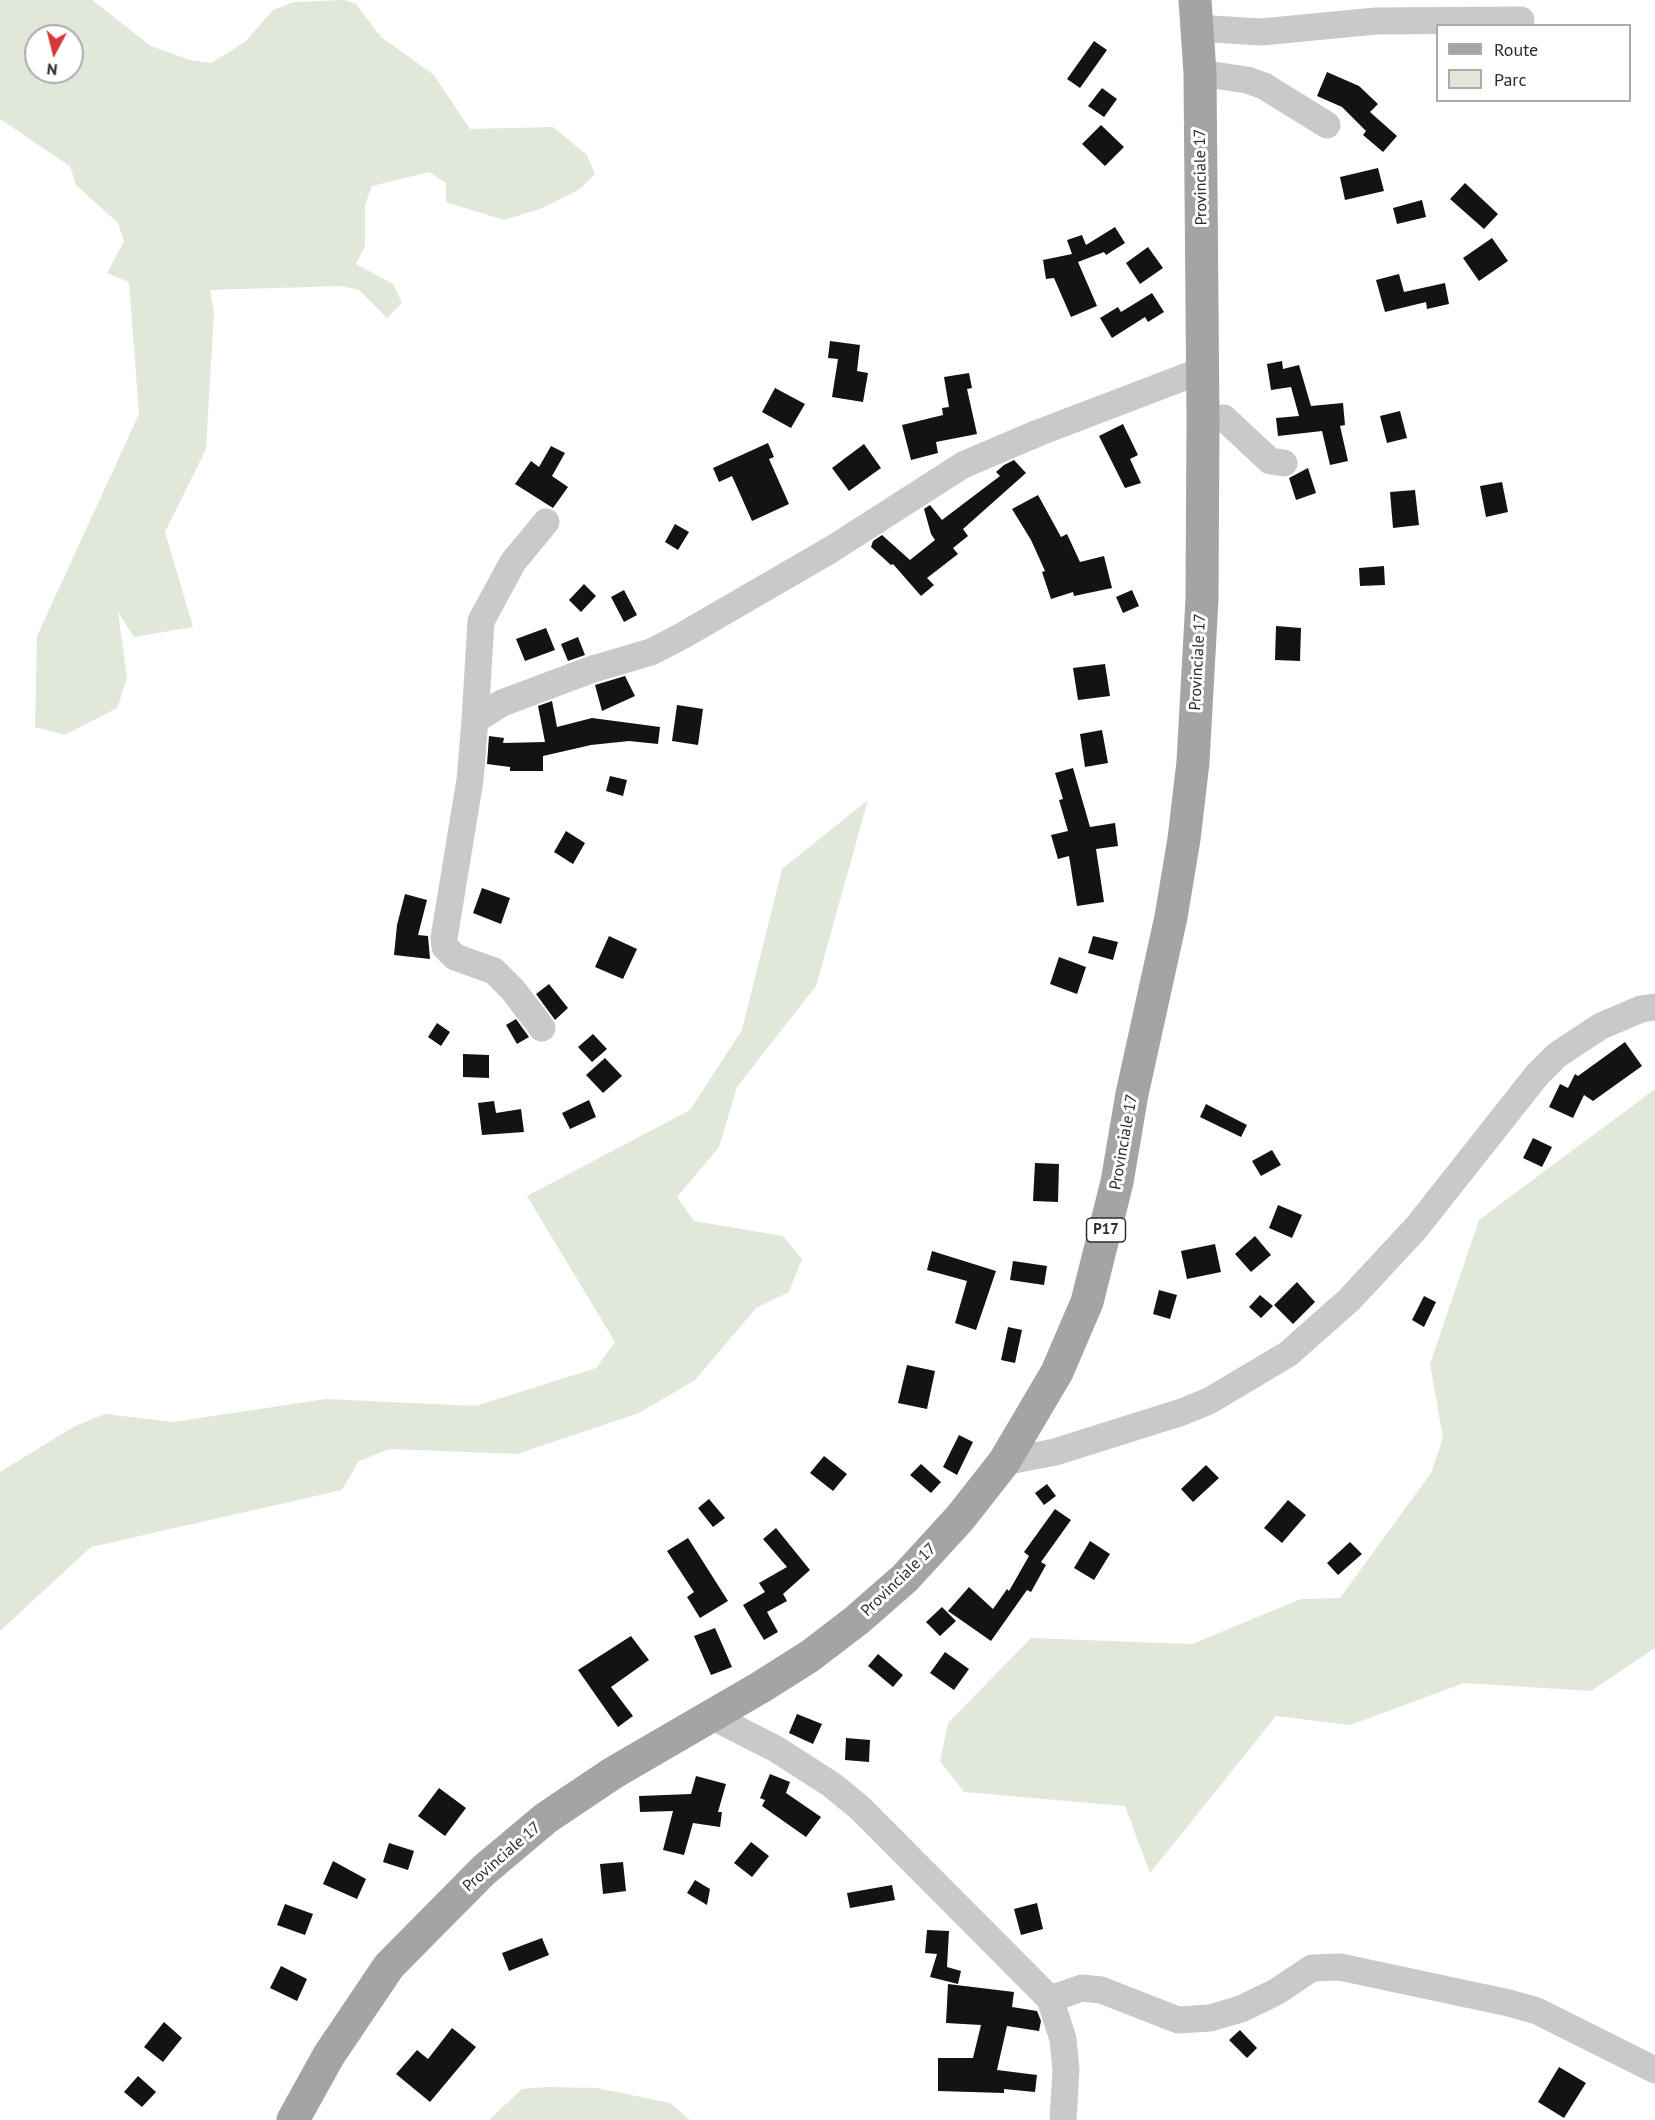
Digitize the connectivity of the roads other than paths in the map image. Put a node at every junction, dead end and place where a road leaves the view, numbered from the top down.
1 (1196, 14) edge
2 (1521, 20) dead end
3 (1200, 73) junction
4 (1327, 125) dead end
5 (1203, 370) junction
6 (1203, 420) junction
7 (1284, 463) dead end
8 (546, 522) dead end
9 (475, 720) junction
10 (1650, 1006) edge
11 (542, 1028) dead end
12 (1004, 1462) junction
13 (709, 1715) junction
14 (1050, 1999) junction
15 (1655, 2070) edge
16 (293, 2120) edge
17 (1063, 2120) edge

1 - 2 street
1 - 3 main road, Provinciale 17 / P17
3 - 4 street
3 - 5 main road, Provinciale 17 / P17
5 - 6 main road, Provinciale 17 / P17
5 - 9 street
6 - 7 street
6 - 12 main road, Provinciale 17 / P17
8 - 9 street
9 - 11 street
10 - 12 street
12 - 13 main road, Provinciale 17 / P17
13 - 14 street
13 - 16 main road, Provinciale 17 / P17
14 - 15 street
14 - 17 street

